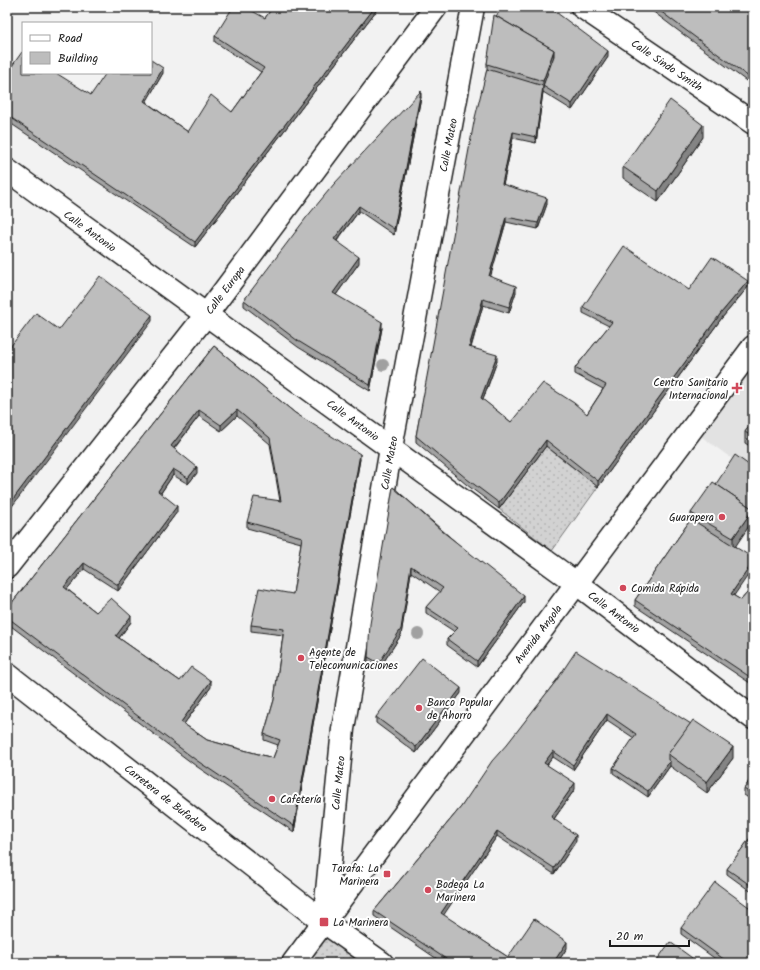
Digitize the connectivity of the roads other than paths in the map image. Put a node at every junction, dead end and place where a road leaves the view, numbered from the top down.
1 (436, 7) edge
2 (473, 7) edge
3 (582, 7) edge
4 (753, 123) edge
5 (7, 170) edge
6 (206, 315) junction
7 (753, 347) edge
8 (391, 448) junction
9 (7, 568) edge
10 (576, 583) junction
11 (7, 674) edge
12 (753, 718) edge
13 (324, 922) junction
14 (292, 963) edge
15 (382, 963) edge

1 - 6 street, Calle Europa
2 - 8 street, Calle Mateo
3 - 4 street, Calle Sindo Smith
5 - 6 street, Calle Antonio
6 - 8 street, Calle Antonio
6 - 9 street, Calle Europa
7 - 10 street, Avenida Angola
8 - 10 street, Calle Antonio
8 - 13 street, Calle Mateo
10 - 12 street, Calle Antonio
10 - 13 street, Avenida Angola
11 - 13 street, Carretera de Bufadero
13 - 14 street, Avenida Angola
13 - 15 street, Carretera de Bufadero

